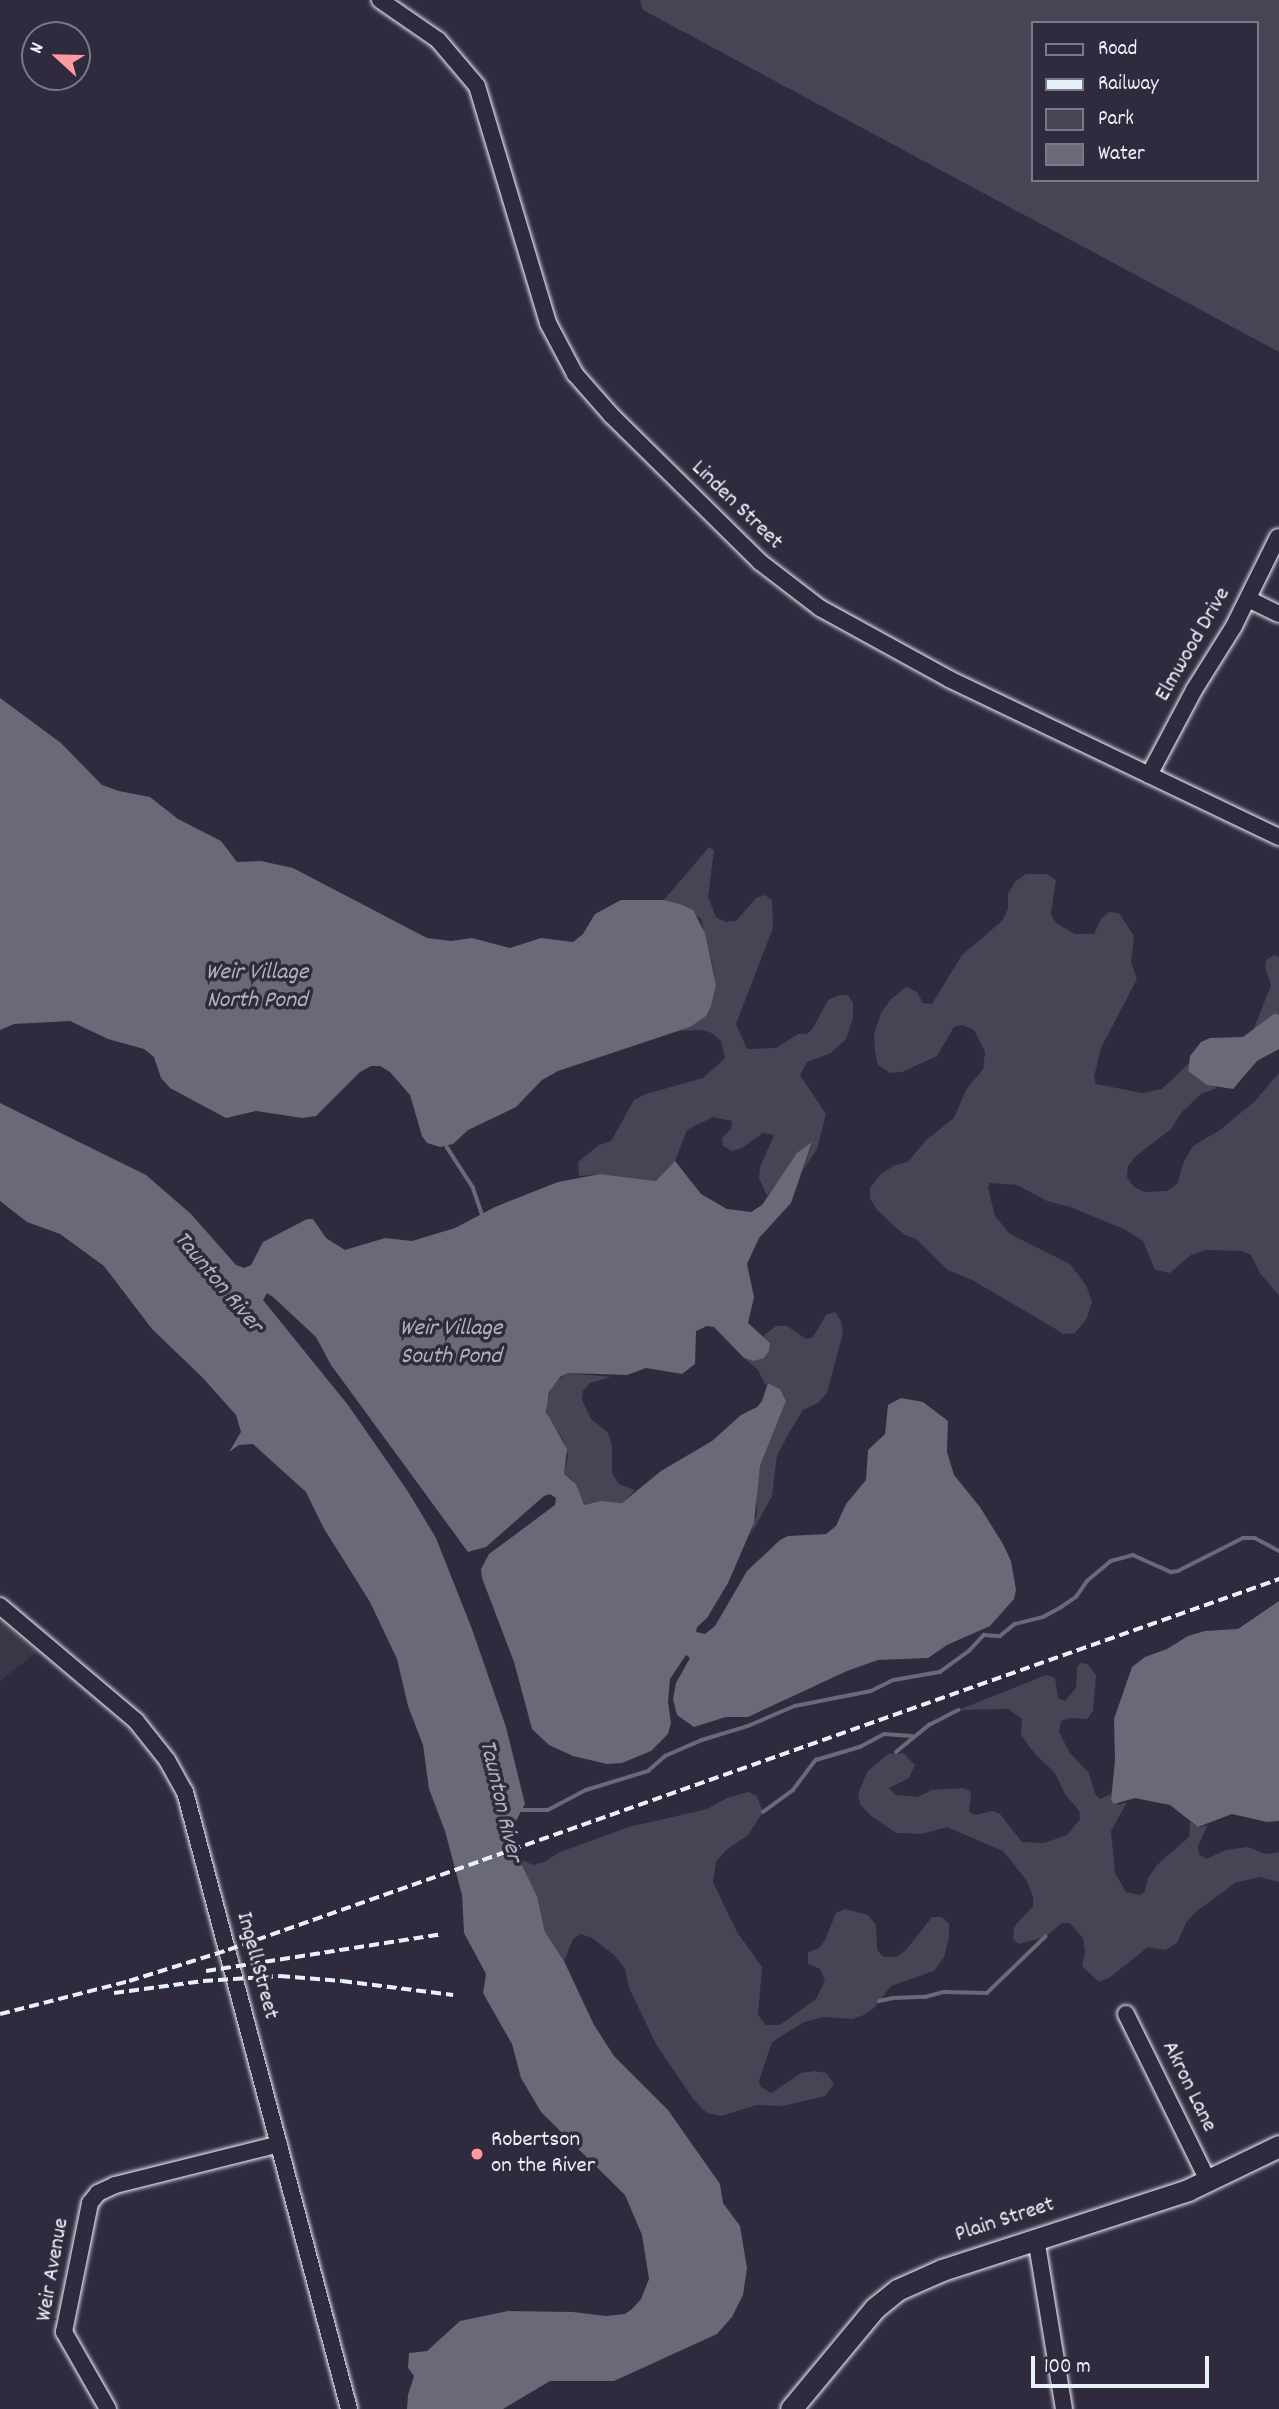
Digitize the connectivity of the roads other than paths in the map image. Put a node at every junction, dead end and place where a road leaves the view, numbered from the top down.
1 (380, 0) edge
2 (1278, 537) edge
3 (1248, 599) junction
4 (1279, 614) edge
5 (1149, 775) junction
6 (1279, 837) edge
7 (0, 1606) edge
8 (1126, 2014) dead end
9 (279, 2144) junction
10 (1279, 2146) edge
11 (1209, 2181) junction
12 (1037, 2238) junction
13 (108, 2409) edge
14 (349, 2409) edge
15 (791, 2409) edge
16 (1064, 2409) edge

1 - 5 street, Linden Street
2 - 3 street, Elmwood Drive
3 - 4 street
3 - 5 street, Elmwood Drive
5 - 6 street, Linden Street
7 - 9 street, Ingell Street
8 - 11 street, Akron Lane
9 - 13 street, Weir Avenue
9 - 14 street, Ingell Street
10 - 11 main road, Plain Street
11 - 12 main road, Plain Street
12 - 15 main road, Plain Street
12 - 16 street

